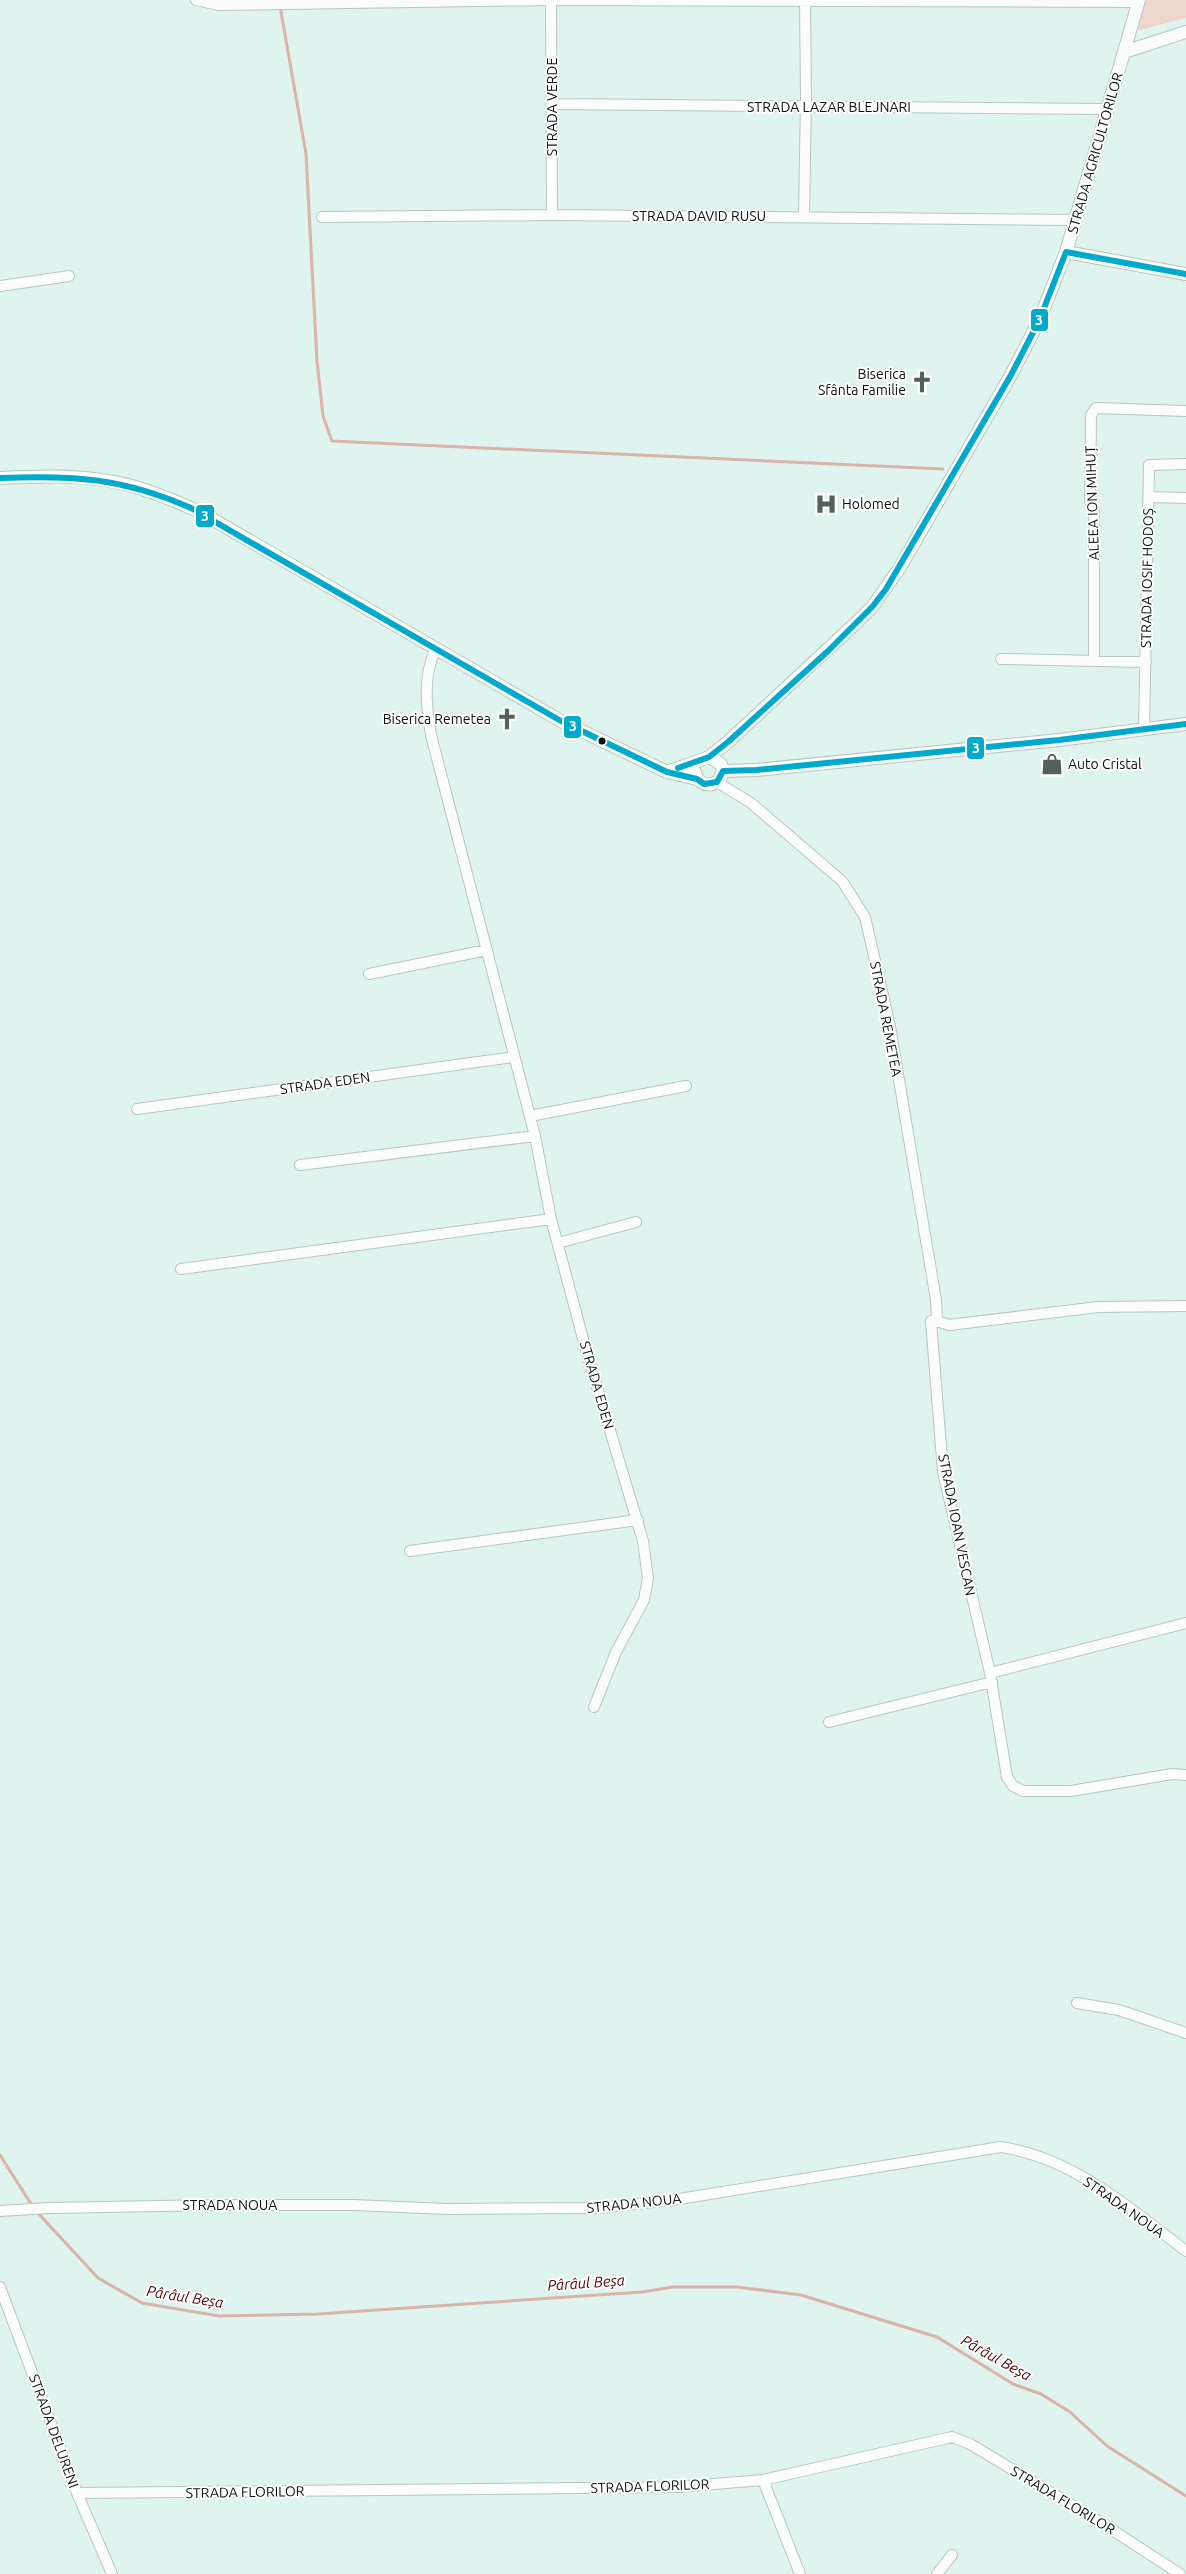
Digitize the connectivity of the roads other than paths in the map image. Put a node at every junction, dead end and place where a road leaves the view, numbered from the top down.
1 (196, 0) edge
2 (551, 0) edge
3 (805, 1) edge
4 (1139, 1) edge
5 (1186, 32) edge
6 (1124, 52) junction
7 (552, 104) junction
8 (806, 107) junction
9 (1107, 109) junction
10 (552, 214) junction
11 (804, 216) junction
12 (322, 217) dead end
13 (1076, 220) junction
14 (1066, 252) junction
15 (1186, 274) edge
16 (69, 276) dead end
17 (0, 286) edge
18 (1186, 410) edge
19 (1186, 464) edge
20 (0, 478) edge
21 (1149, 497) junction
22 (1186, 498) edge
23 (435, 650) junction
24 (1001, 658) dead end
25 (1094, 659) junction
26 (1146, 662) junction
27 (1186, 724) edge
28 (1144, 729) junction
29 (728, 742) junction
30 (704, 759) junction
31 (667, 772) junction
32 (720, 772) junction
33 (697, 778) junction
34 (487, 950) junction
35 (369, 974) dead end
36 (514, 1057) junction
37 (686, 1086) dead end
38 (137, 1109) dead end
39 (530, 1116) junction
40 (535, 1136) junction
41 (300, 1166) dead end
42 (551, 1219) junction
43 (636, 1222) dead end
44 (558, 1242) junction
45 (181, 1269) dead end
46 (1186, 1306) edge
47 (937, 1321) junction
48 (638, 1520) junction
49 (410, 1550) dead end
50 (1186, 1623) edge
51 (991, 1678) junction
52 (594, 1708) dead end
53 (828, 1722) dead end
54 (1186, 1775) edge
55 (1077, 2002) dead end
56 (1186, 2033) edge
57 (0, 2211) edge
58 (1186, 2251) edge
59 (0, 2287) edge
60 (764, 2480) junction
61 (77, 2493) junction
62 (952, 2555) dead end
63 (112, 2574) edge
64 (800, 2574) edge
65 (937, 2574) edge
66 (1180, 2574) edge

1 - 2 street
2 - 3 street
2 - 7 street, STRADA VERDE
3 - 4 street
3 - 8 street
4 - 6 street, STRADA AGRICULTORILOR
5 - 6 street
6 - 9 street, STRADA AGRICULTORILOR
7 - 8 street, STRADA LAZAR BLEJNARI
7 - 10 street, STRADA VERDE
8 - 9 street, STRADA LAZAR BLEJNARI
8 - 11 street
9 - 13 street, STRADA AGRICULTORILOR
10 - 11 street, STRADA DAVID RUSU
10 - 12 street, STRADA DAVID RUSU
11 - 13 street, STRADA DAVID RUSU
13 - 14 street, STRADA AGRICULTORILOR
14 - 15 street
14 - 29 street, STRADA AGRICULTORILOR
16 - 17 street
18 - 25 street, ALEEA ION MIHUȚ
19 - 21 street, STRADA IOSIF HODOȘ
20 - 23 street
21 - 22 street
21 - 26 street, STRADA IOSIF HODOȘ
23 - 31 street
23 - 34 street, STRADA EDEN
24 - 25 street
25 - 26 street
26 - 28 street, STRADA IOSIF HODOȘ
27 - 28 street
28 - 32 street
29 - 30 street, STRADA AGRICULTORILOR
29 - 32 street
30 - 31 street
30 - 32 street
30 - 33 street
31 - 33 street
32 - 33 street
32 - 47 street, STRADA REMETEA
34 - 35 street
34 - 36 street, STRADA EDEN
36 - 38 street, STRADA EDEN
36 - 39 street, STRADA EDEN
37 - 39 street
39 - 40 street, STRADA EDEN
40 - 41 street
40 - 42 street, STRADA EDEN
42 - 44 street, STRADA EDEN
42 - 45 street
43 - 44 street
44 - 48 street, STRADA EDEN
46 - 47 street
47 - 51 street, STRADA IOAN VESCAN
48 - 49 street
48 - 52 street, STRADA EDEN
50 - 51 street
51 - 53 street
51 - 54 street, STRADA IOAN VESCAN
55 - 56 street
57 - 58 street, STRADA NOUA
59 - 61 street, STRADA DELURENI
60 - 61 street, STRADA FLORILOR
60 - 64 street
60 - 66 street, STRADA FLORILOR
61 - 63 street, STRADA DELURENI
62 - 65 street

